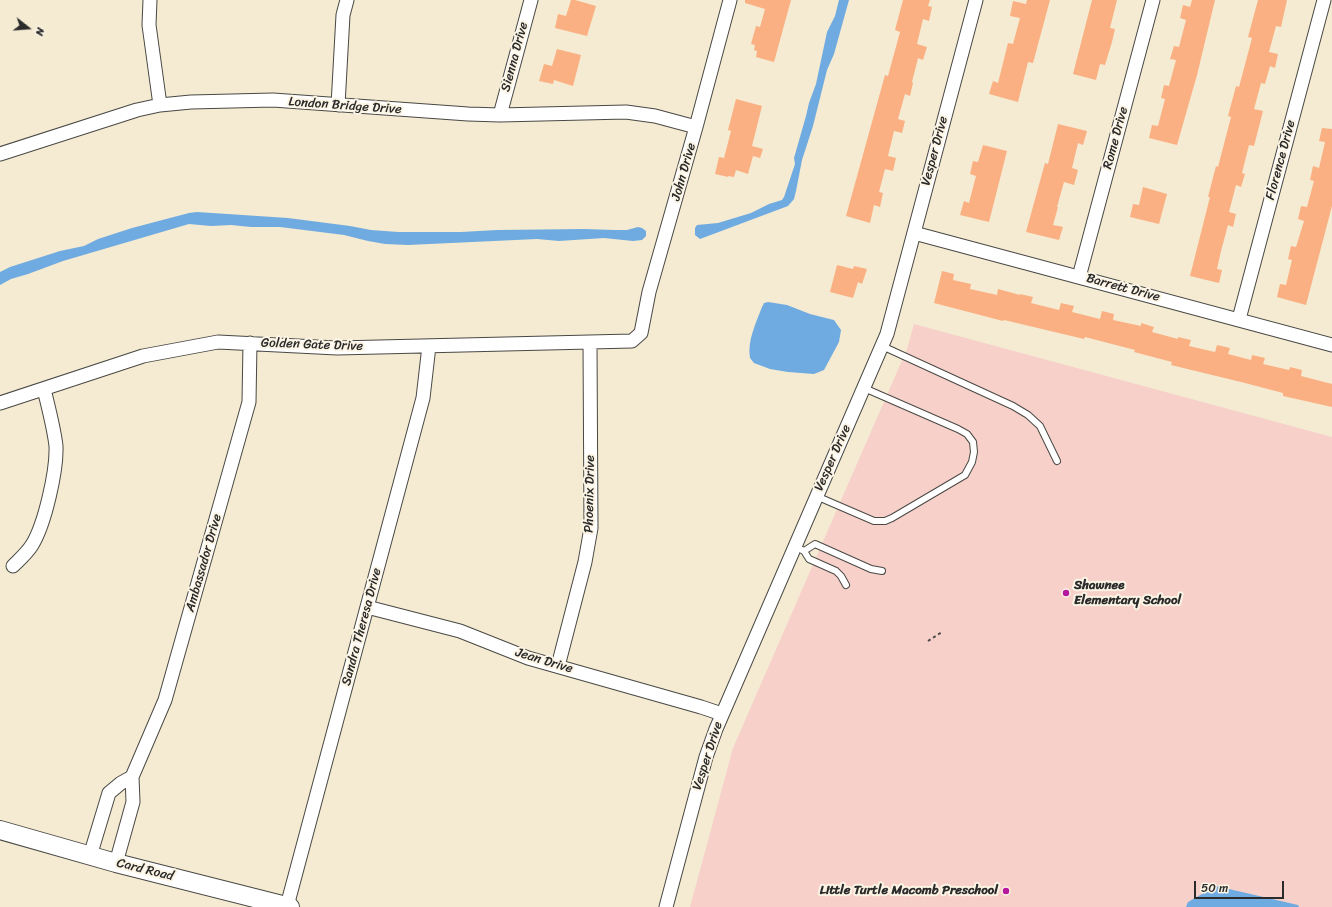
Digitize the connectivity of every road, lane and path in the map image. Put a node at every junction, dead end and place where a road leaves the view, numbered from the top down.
1 (150, 0) edge
2 (347, 0) edge
3 (531, 0) edge
4 (730, 0) edge
5 (976, 0) edge
6 (1152, 0) edge
7 (1324, 0) edge
8 (160, 105) junction
9 (338, 105) junction
10 (500, 115) junction
11 (696, 127) junction
12 (0, 154) edge
13 (914, 233) junction
14 (1079, 277) junction
15 (1239, 319) junction
16 (632, 341) joint
17 (590, 342) junction
18 (250, 343) junction
19 (1332, 345) edge
20 (429, 346) junction
21 (882, 346) junction
22 (864, 388) junction
23 (44, 389) junction
24 (0, 403) edge
25 (1057, 461) dead end
26 (816, 496) junction
27 (799, 549) junction
28 (14, 566) dead end
29 (882, 571) dead end
30 (846, 585) dead end
31 (367, 607) junction
32 (942, 632) dead end
33 (928, 641) dead end
34 (558, 666) junction
35 (722, 714) junction
36 (132, 777) junction
37 (0, 830) edge
38 (90, 856) junction
39 (116, 863) junction
40 (288, 906) edge
41 (666, 907) edge

1 - 8 street
2 - 9 street
3 - 10 street, Sienna Drive
4 - 11 street, John Drive
5 - 13 street, Vesper Drive
6 - 14 street, Rome Drive
7 - 15 street, Florence Drive
8 - 9 street, London Bridge Drive
8 - 12 street, London Bridge Drive
9 - 10 street, London Bridge Drive
10 - 11 street, London Bridge Drive
11 - 16 street, John Drive
13 - 14 street, Barrett Drive
13 - 21 street, Vesper Drive
14 - 15 street, Barrett Drive
15 - 19 street, Barrett Drive
16 - 17 street, Golden Gate Drive
17 - 20 street, Golden Gate Drive
17 - 34 street, Phoenix Drive
18 - 20 street, Golden Gate Drive
18 - 23 street, Golden Gate Drive
18 - 36 street, Ambassador Drive
20 - 31 street, Sandra Theresa Drive
21 - 22 street, Vesper Drive
21 - 25 lane
22 - 26 street, Vesper Drive
22 - 26 lane
23 - 24 street, Golden Gate Drive
23 - 28 street
26 - 27 street, Vesper Drive
27 - 29 lane
27 - 30 lane
27 - 35 street, Vesper Drive
31 - 34 street, Jean Drive
31 - 40 street, Sandra Theresa Drive
32 - 33 path
34 - 35 street, Jean Drive
35 - 41 street, Vesper Drive
36 - 38 street
36 - 39 street, Ambassador Drive
37 - 38 street, Card Road
38 - 39 street, Card Road
39 - 40 street, Card Road

